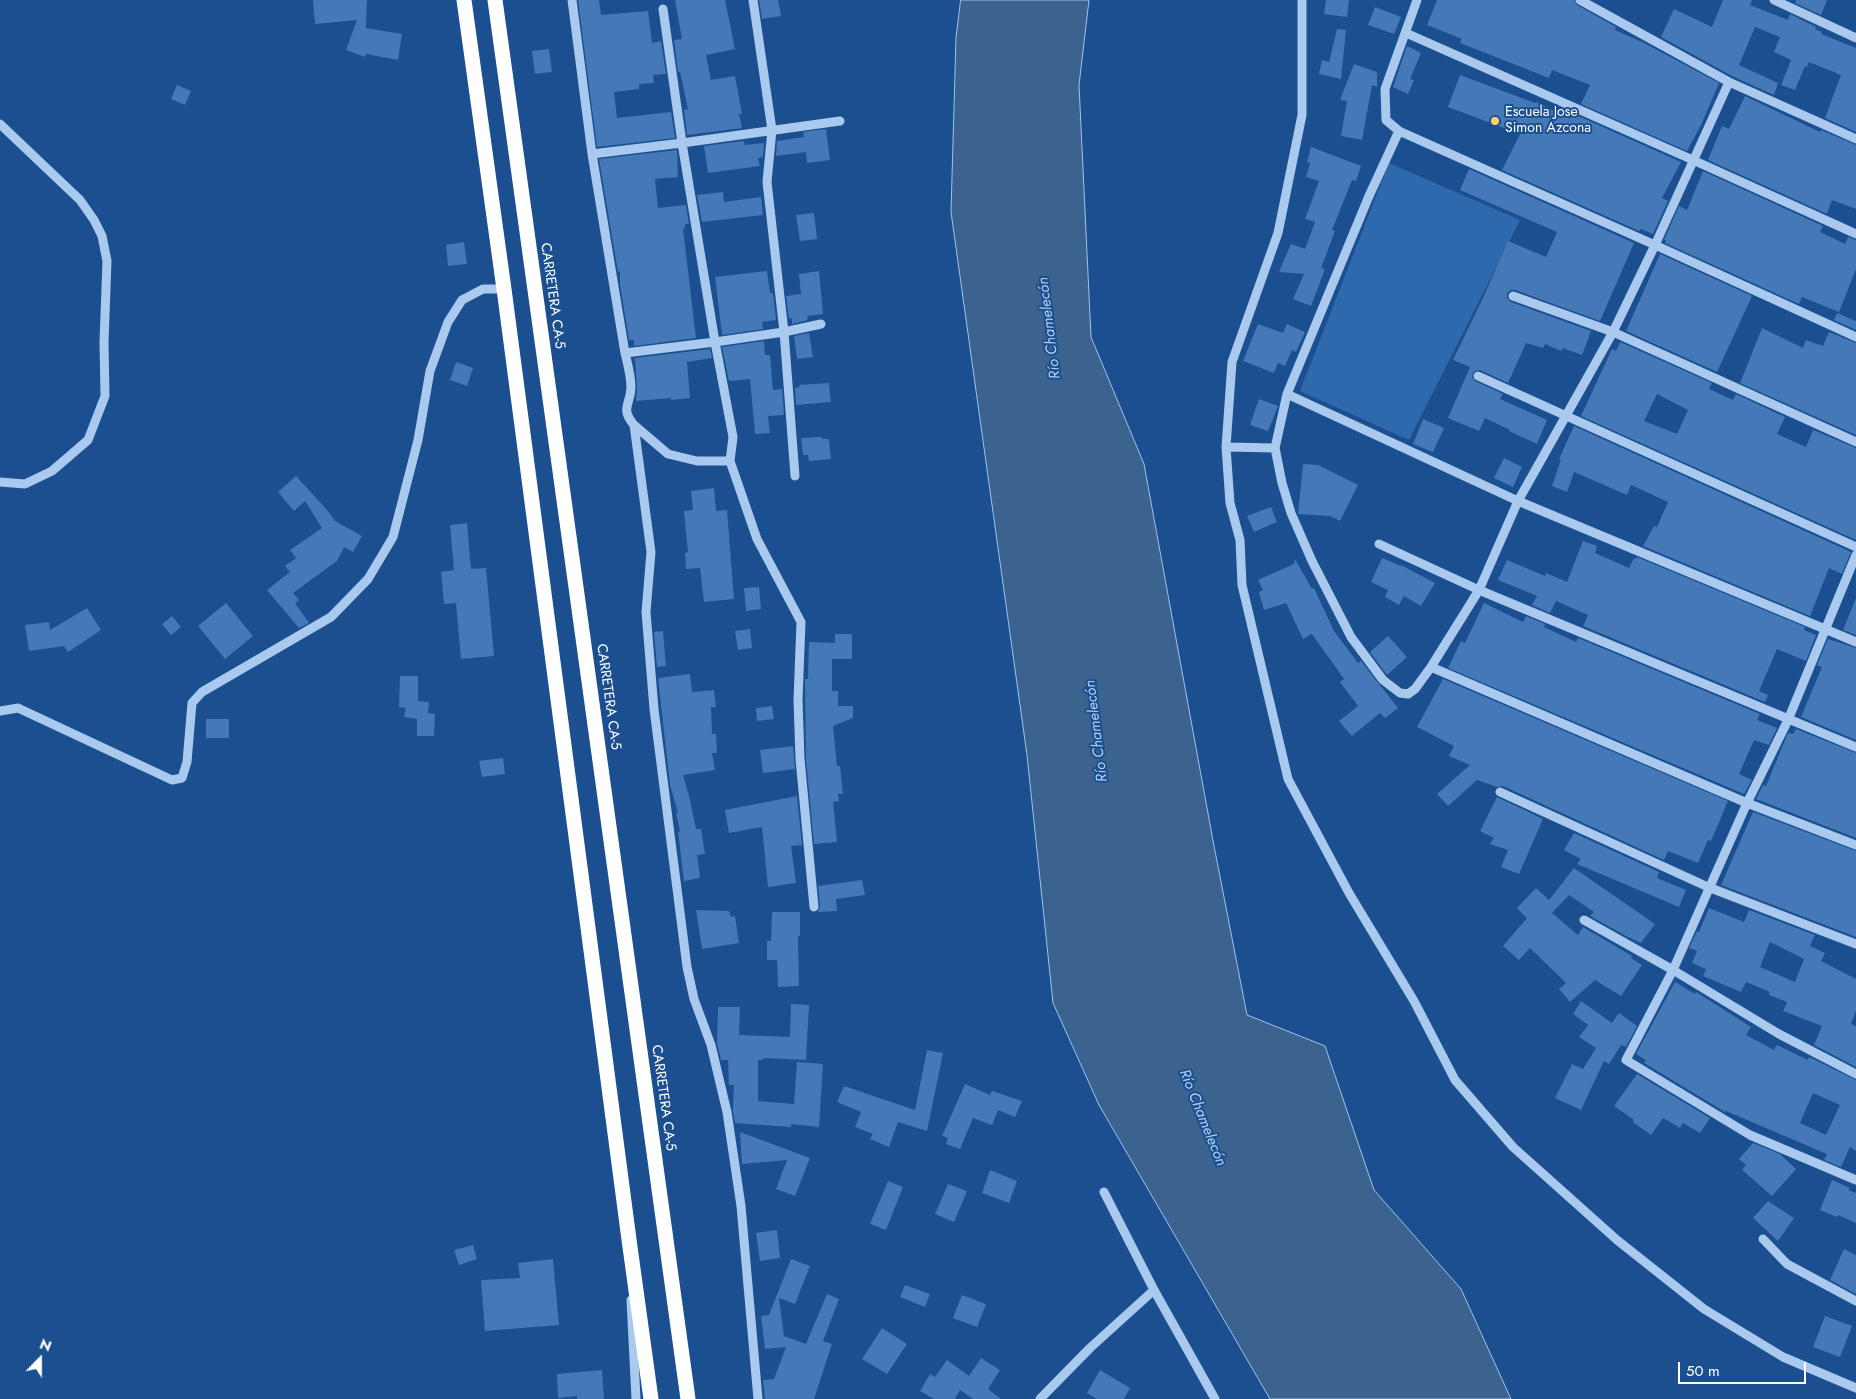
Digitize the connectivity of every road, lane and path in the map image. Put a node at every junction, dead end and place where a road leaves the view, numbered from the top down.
1 (464, 0) edge
2 (495, 0) edge
3 (572, 0) edge
4 (753, 0) edge
5 (1302, 0) edge
6 (1416, 0) edge
7 (1580, 0) edge
8 (1774, 0) edge
9 (663, 9) dead end
10 (1406, 33) junction
11 (1856, 38) edge
12 (1729, 82) junction
13 (840, 121) dead end
14 (0, 124) edge
15 (772, 130) junction
16 (1399, 131) junction
17 (1856, 138) edge
18 (682, 143) junction
19 (592, 154) junction
20 (1693, 160) junction
21 (1856, 234) edge
22 (1655, 245) junction
23 (504, 289) junction
24 (1513, 296) dead end
25 (821, 324) dead end
26 (784, 332) junction
27 (1613, 332) junction
28 (1856, 338) edge
29 (715, 342) junction
30 (625, 353) junction
31 (1478, 376) dead end
32 (1287, 394) junction
33 (1565, 417) junction
34 (634, 425) junction
35 (1856, 442) edge
36 (1226, 447) junction
37 (1275, 448) junction
38 (730, 461) junction
39 (794, 476) dead end
40 (0, 482) edge
41 (1518, 502) junction
42 (1378, 544) dead end
43 (1856, 546) edge
44 (1856, 555) edge
45 (1479, 590) junction
46 (1826, 629) junction
47 (1856, 642) edge
48 (1431, 667) junction
49 (0, 711) edge
50 (1788, 720) junction
51 (1856, 747) edge
52 (1500, 792) dead end
53 (1747, 803) junction
54 (1856, 845) edge
55 (1708, 887) junction
56 (814, 908) dead end
57 (1584, 920) dead end
58 (1856, 944) edge
59 (1673, 970) junction
60 (1856, 1074) edge
61 (1856, 1180) edge
62 (1104, 1192) dead end
63 (1764, 1239) dead end
64 (630, 1247) junction
65 (1154, 1290) junction
66 (1856, 1301) edge
67 (1856, 1388) edge
68 (636, 1399) edge
69 (651, 1399) edge
70 (688, 1399) edge
71 (758, 1399) edge
72 (1040, 1399) edge
73 (1216, 1399) edge

1 - 23 highway
2 - 70 highway, CARRETERA CA-5
3 - 19 street
4 - 15 street
5 - 36 street
6 - 10 street
7 - 12 street
8 - 11 street
9 - 18 street
10 - 16 street
10 - 20 street
12 - 17 street
12 - 20 street
13 - 15 street
14 - 40 street
15 - 18 street
15 - 26 street
16 - 22 street
16 - 32 street
18 - 19 street
18 - 29 street
19 - 30 street
20 - 21 street
20 - 22 street
22 - 27 street
22 - 28 street
23 - 49 street
23 - 64 highway
24 - 27 street
25 - 26 street
26 - 29 street
26 - 39 street
27 - 33 street
27 - 35 street
29 - 30 street
29 - 38 street
30 - 34 street
31 - 33 street
32 - 37 street
32 - 41 street
33 - 41 street
33 - 43 street
34 - 38 street
34 - 71 street
36 - 37 street
36 - 67 street
37 - 48 street
38 - 56 street
41 - 45 street
41 - 46 street
42 - 45 street
44 - 46 street
45 - 48 street
45 - 50 street
46 - 47 street
46 - 50 street
48 - 53 street
50 - 51 street
50 - 53 street
52 - 55 street
53 - 54 street
53 - 55 street
55 - 58 street
55 - 59 street
57 - 59 street
59 - 60 street
59 - 61 street
62 - 65 street
63 - 66 street
64 - 68 street
64 - 69 highway
65 - 72 street
65 - 73 street

